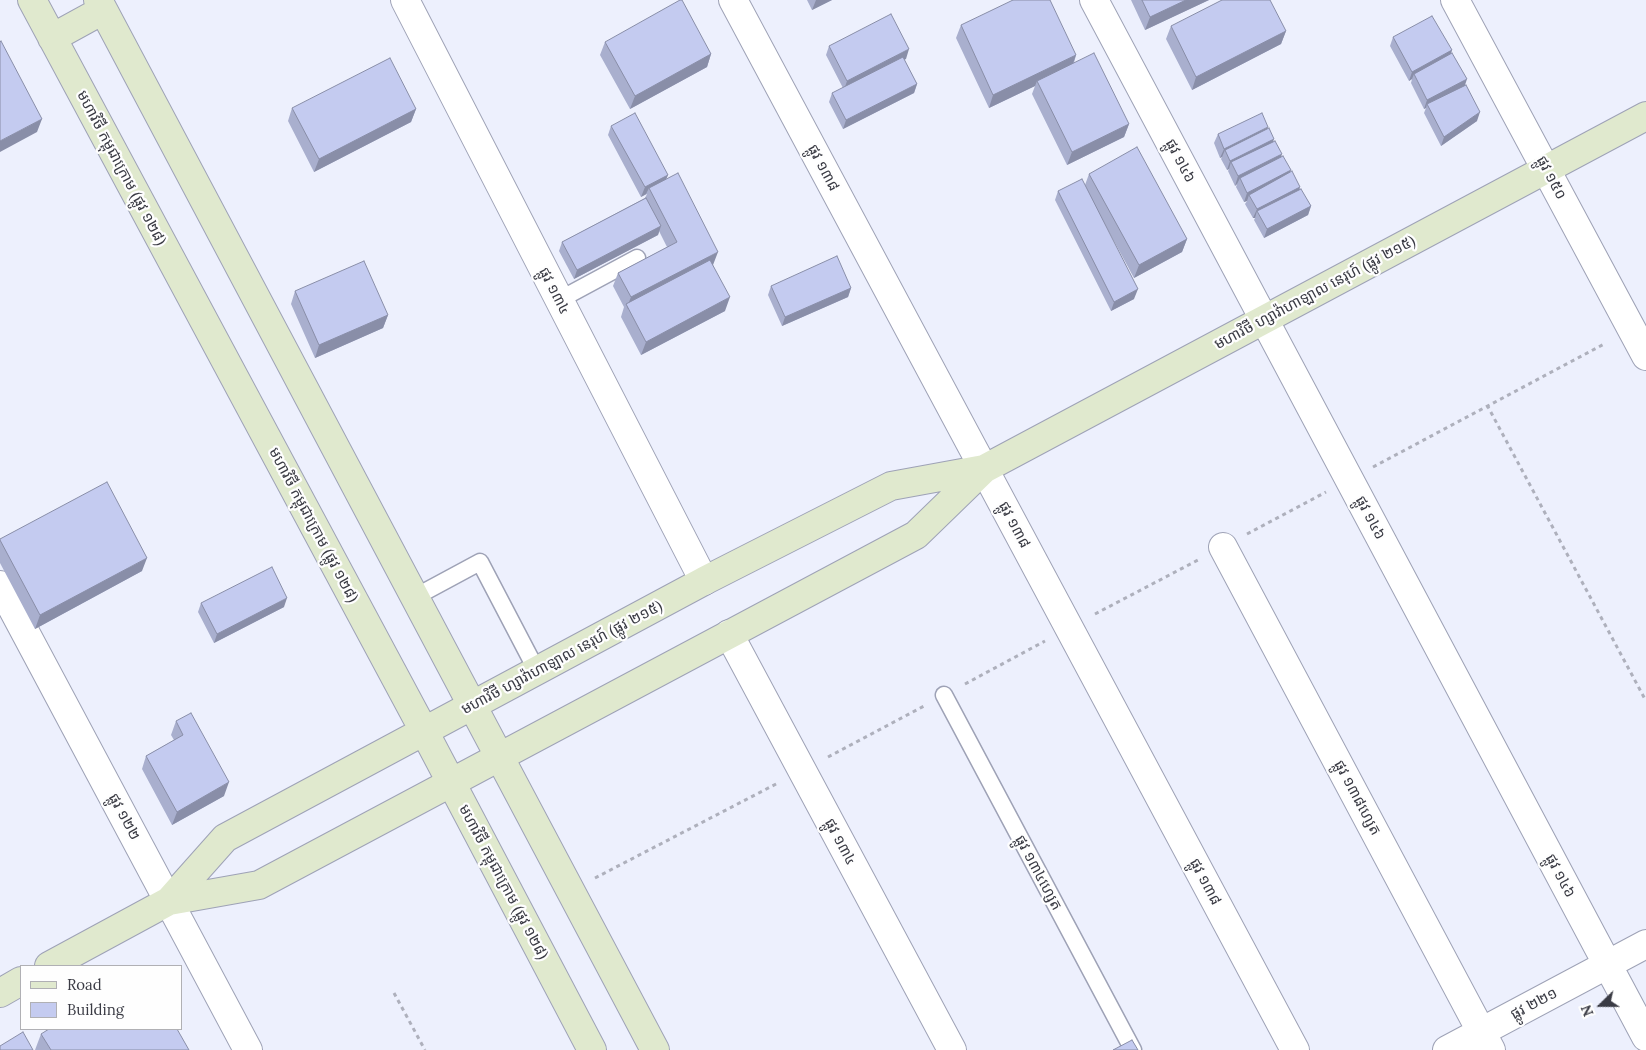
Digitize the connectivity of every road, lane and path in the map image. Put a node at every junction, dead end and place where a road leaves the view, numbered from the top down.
1 (32, 0) edge
2 (405, 0) edge
3 (733, 0) edge
4 (1094, 0) edge
5 (1455, 0) edge
6 (100, 5) edge
7 (52, 38) junction
8 (1646, 116) edge
9 (1547, 169) junction
10 (637, 258) dead end
11 (559, 300) junction
12 (1264, 320) junction
13 (1646, 356) edge
14 (1488, 406) dead end
15 (984, 469) junction
16 (1223, 547) dead end
17 (704, 581) junction
18 (0, 585) edge
19 (415, 597) junction
20 (729, 634) junction
21 (537, 671) junction
22 (944, 695) dead end
23 (1646, 701) edge
24 (473, 706) junction
25 (424, 731) junction
26 (499, 756) junction
27 (802, 770) junction
28 (450, 782) junction
29 (571, 891) junction
30 (169, 901) junction
31 (1646, 944) edge
32 (51, 965) edge
33 (1608, 965) junction
34 (20, 982) edge
35 (0, 993) edge
36 (394, 993) dead end
37 (1646, 1037) edge
38 (1487, 1041) edge
39 (248, 1050) edge
40 (425, 1050) edge
41 (592, 1050) edge
42 (655, 1050) edge
43 (952, 1050) edge
44 (1133, 1050) edge
45 (1295, 1050) edge
46 (1447, 1050) edge

1 - 7 main road, មហាវិថី កម្ពុជាក្រោម (ផ្លូវ ១២៨)
2 - 11 street, ផ្លូវ ១៣៤
3 - 15 street, ផ្លូវ ១៣៨
4 - 12 street, ផ្លូវ ១៤៦
5 - 9 street, ផ្លូវ ១៥០
6 - 7 main road
6 - 19 main road
7 - 25 main road, មហាវិថី កម្ពុជាក្រោម (ផ្លូវ ១២៨)
8 - 9 main road, មហាវិថី ហ្សាវ៉ាហាឡាល នេរុហ៍ (ផ្លូវ ២១៥)
9 - 12 main road, មហាវិថី ហ្សាវ៉ាហាឡាល នេរុហ៍ (ផ្លូវ ២១៥)
9 - 13 street, ផ្លូវ ១៥០
10 - 11 lane
11 - 17 street, ផ្លូវ ១៣៤
12 - 15 main road, មហាវិថី ហ្សាវ៉ាហាឡាល នេរុហ៍ (ផ្លូវ ២១៥)
12 - 33 street, ផ្លូវ ១៤៦
14 - 23 path
15 - 17 main road, មហាវិថី ហ្សាវ៉ាហាឡាល នេរុហ៍ (ផ្លូវ ២១៥)
15 - 20 main road, មហាវិថី ហ្សាវ៉ាហាឡាល នេរុហ៍ (ផ្លូវ ២១៥)
15 - 45 street, ផ្លូវ ១៣៨
16 - 38 street, ផ្លូវ ១៣៨ហ្សេត
17 - 21 main road, មហាវិថី ហ្សាវ៉ាហាឡាល នេរុហ៍ (ផ្លូវ ២១៥)
18 - 30 street, ផ្លូវ ១២២
19 - 21 lane
19 - 24 main road
20 - 26 main road, មហាវិថី ហ្សាវ៉ាហាឡាល នេរុហ៍ (ផ្លូវ ២១៥)
20 - 27 street, ផ្លូវ ១៣៤
21 - 24 main road, មហាវិថី ហ្សាវ៉ាហាឡាល នេរុហ៍ (ផ្លូវ ២១៥)
22 - 44 lane, ផ្លូវ ១៣៤ហ្សេត
24 - 25 main road, មហាវិថី ហ្សាវ៉ាហាឡាល នេរុហ៍ (ផ្លូវ ២១៥)
24 - 26 main road
25 - 28 main road, មហាវិថី កម្ពុជាក្រោម (ផ្លូវ ១២៨)
25 - 30 main road, មហាវិថី ហ្សាវ៉ាហាឡាល នេរុហ៍ (ផ្លូវ ២១៥)
26 - 28 main road, មហាវិថី ហ្សាវ៉ាហាឡាល នេរុហ៍ (ផ្លូវ ២១៥)
26 - 29 main road
27 - 29 path
27 - 43 street, ផ្លូវ ១៣៤
28 - 30 main road, មហាវិថី ហ្សាវ៉ាហាឡាល នេរុហ៍ (ផ្លូវ ២១៥)
28 - 41 main road, មហាវិថី កម្ពុជាក្រោម (ផ្លូវ ១២៨)
29 - 42 main road
30 - 32 main road, មហាវិថី ហ្សាវ៉ាហាឡាល នេរុហ៍ (ផ្លូវ ២១៥)
30 - 39 street, ផ្លូវ ១២២
31 - 33 street, ផ្លូវ ២២១
33 - 37 street, ផ្លូវ ១៤៦
33 - 38 street, ផ្លូវ ២២១
34 - 35 main road
36 - 40 path
38 - 46 street, ផ្លូវ ២២១

